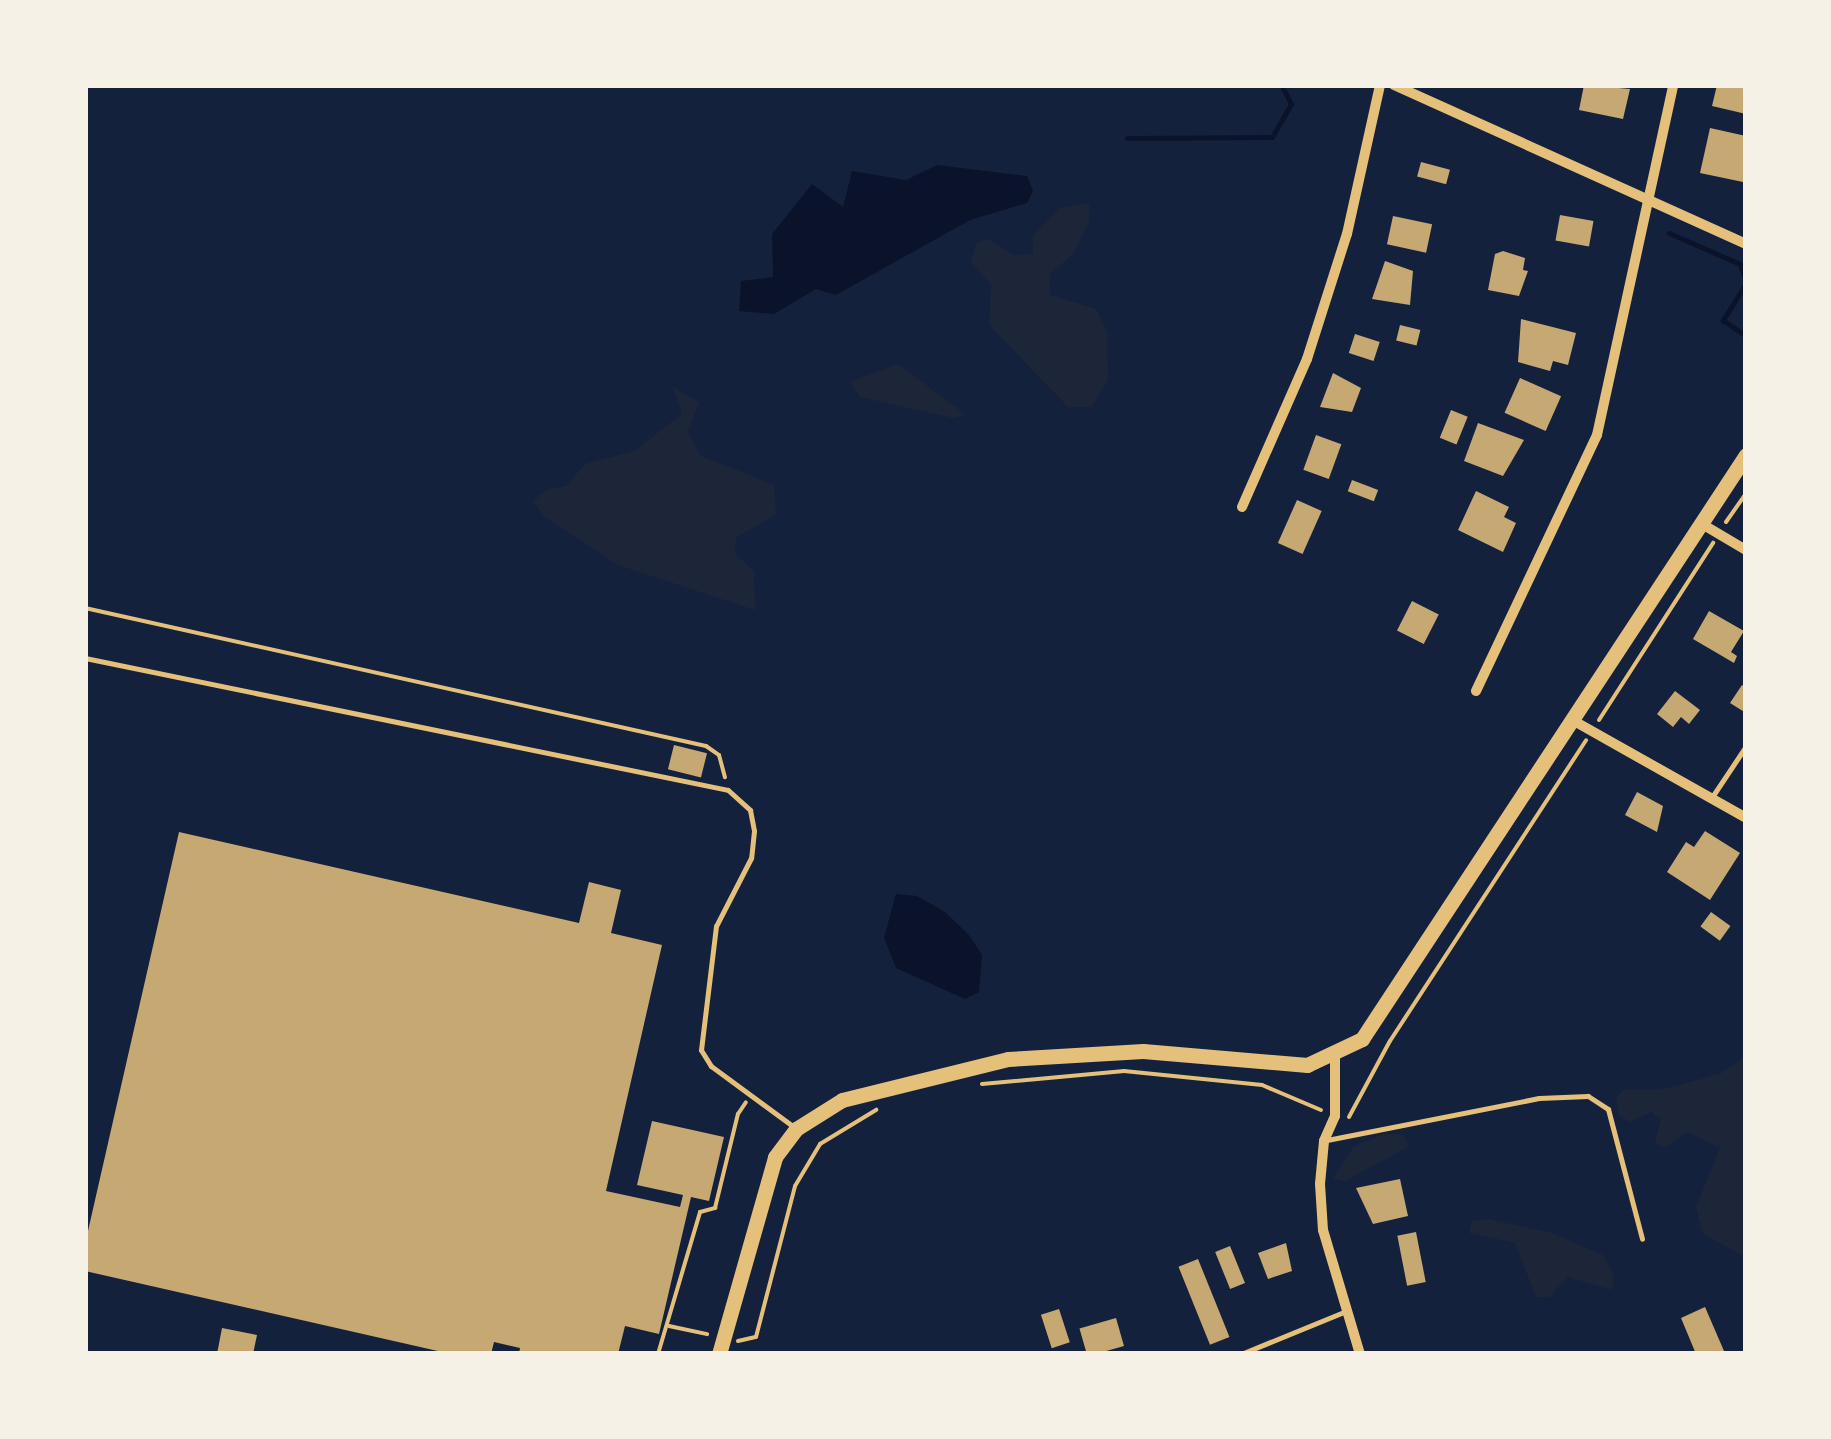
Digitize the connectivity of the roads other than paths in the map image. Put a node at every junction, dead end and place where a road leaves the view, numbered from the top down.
1 (1380, 85) edge
2 (1394, 85) edge
3 (1673, 85) edge
4 (1649, 198) junction
5 (1746, 244) edge
6 (1746, 455) edge
7 (1242, 507) dead end
8 (1702, 524) junction
9 (1746, 550) edge
10 (85, 658) edge
11 (1476, 692) dead end
12 (1574, 721) junction
13 (1746, 746) edge
14 (1710, 800) junction
15 (1746, 818) edge
16 (1335, 1056) junction
17 (796, 1129) junction
18 (1324, 1140) junction
19 (1642, 1240) dead end
20 (1344, 1312) junction
21 (720, 1354) edge
22 (1241, 1354) edge
23 (1360, 1354) edge

1 - 7 street
2 - 4 street
3 - 4 street
4 - 5 street
4 - 11 street
6 - 8 main road
8 - 9 street
8 - 12 main road
10 - 17 lane
12 - 14 street
12 - 16 main road
13 - 14 lane
14 - 15 street
16 - 17 main road
16 - 18 street
17 - 21 main road
18 - 19 lane
18 - 20 street
20 - 22 lane
20 - 23 street

